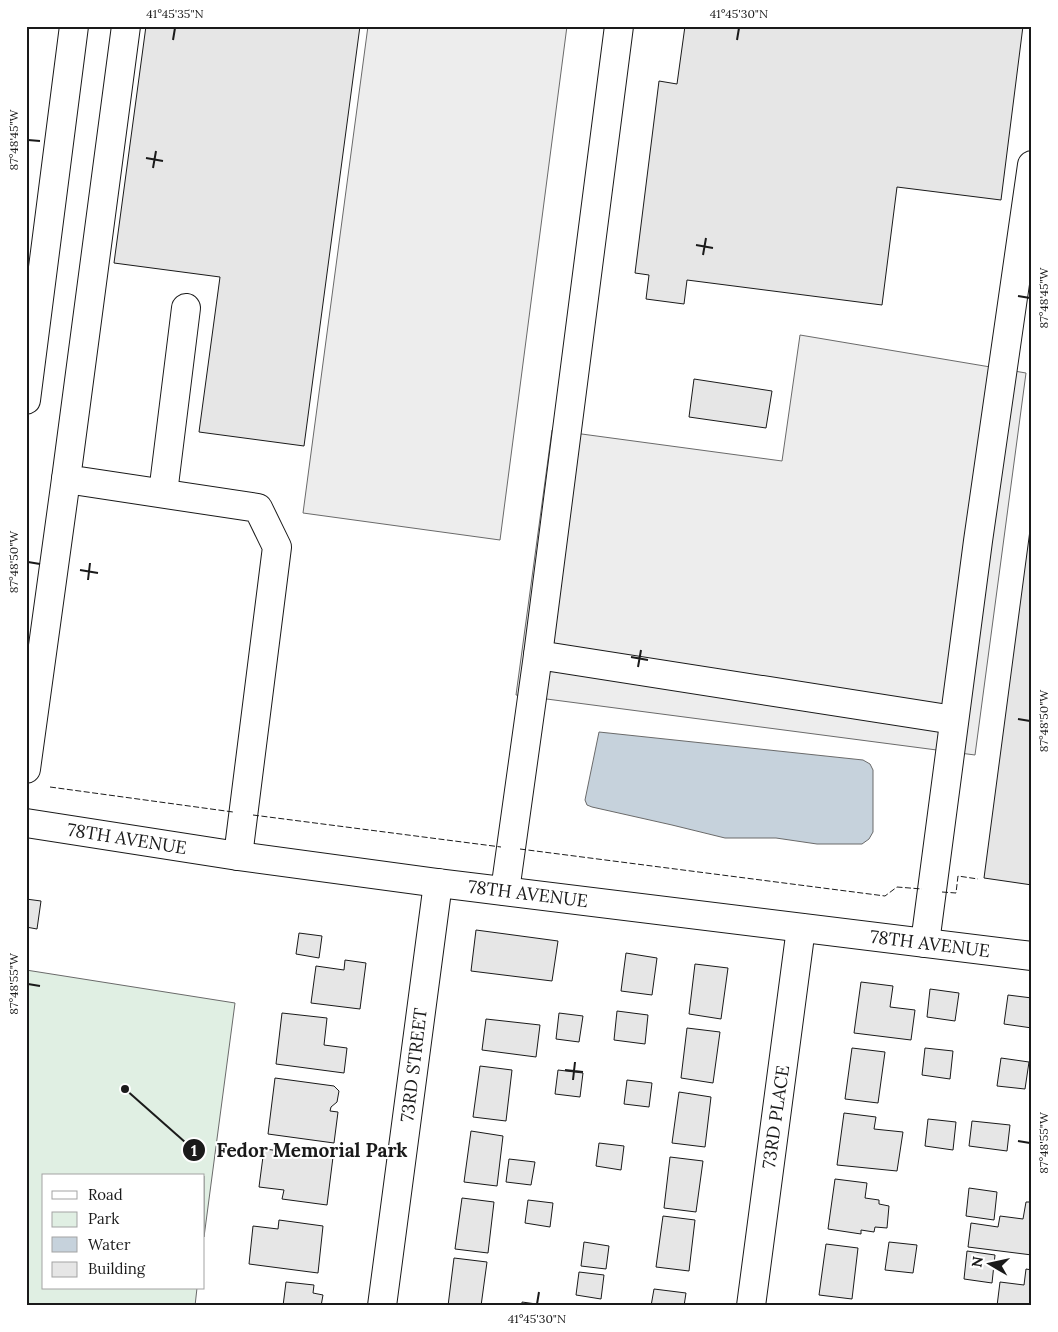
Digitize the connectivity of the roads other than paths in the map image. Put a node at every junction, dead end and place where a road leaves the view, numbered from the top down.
1 (74, 26) edge
2 (126, 26) edge
3 (619, 26) edge
4 (1032, 164) edge
5 (186, 308) dead end
6 (26, 400) edge
7 (66, 479) junction
8 (163, 493) junction
9 (538, 655) junction
10 (954, 720) junction
11 (26, 769) edge
12 (26, 823) edge
13 (238, 856) junction
14 (438, 883) junction
15 (505, 891) junction
16 (801, 928) junction
17 (925, 944) junction
18 (1032, 956) edge
19 (382, 1306) edge
20 (751, 1306) edge

1 - 6 street
2 - 7 street
3 - 9 street
4 - 10 street
5 - 8 street
7 - 8 street
7 - 11 street
8 - 13 street
9 - 10 street
9 - 15 street
10 - 17 street
12 - 13 street, 78TH AVENUE
13 - 14 street, 78TH AVENUE
14 - 15 street, 78TH AVENUE
14 - 19 street, 73RD STREET
15 - 16 street, 78TH AVENUE
16 - 17 street, 78TH AVENUE
16 - 20 street, 73RD PLACE
17 - 18 street, 78TH AVENUE

